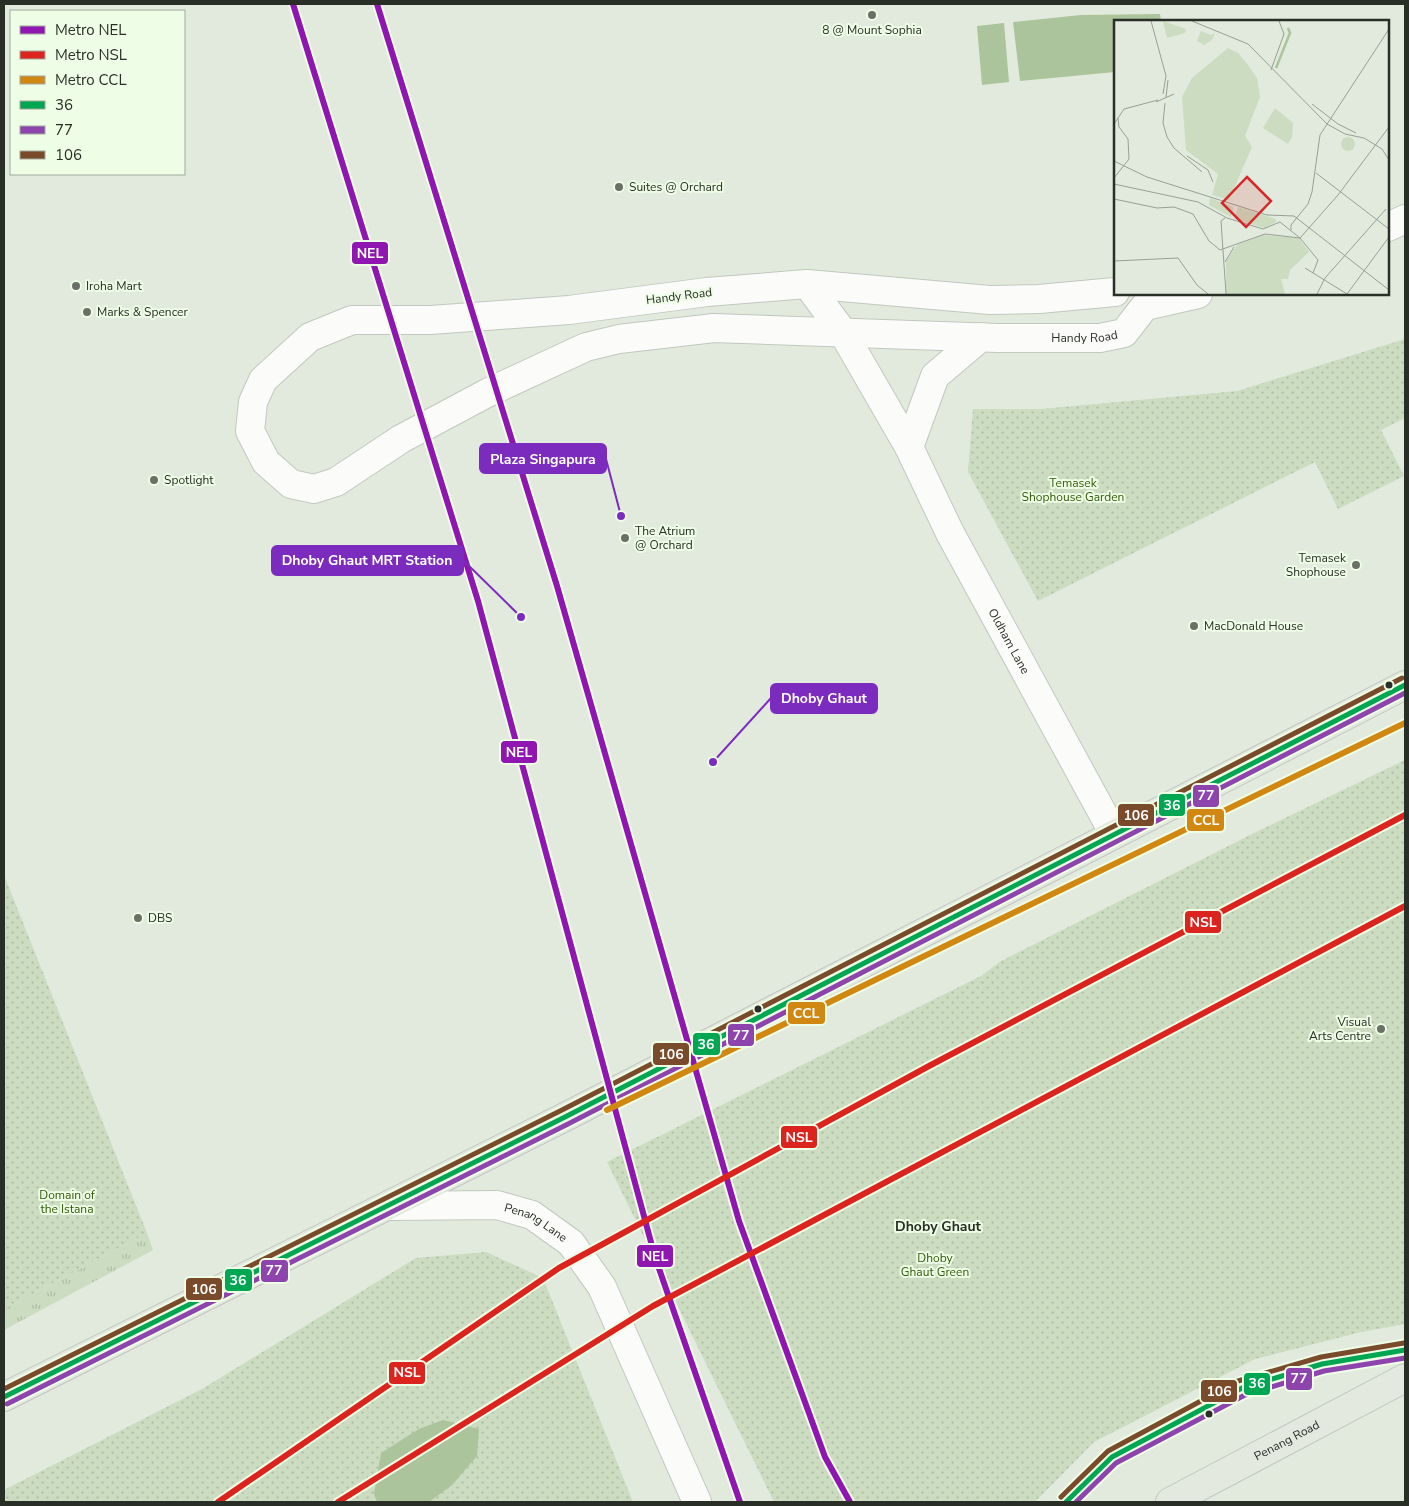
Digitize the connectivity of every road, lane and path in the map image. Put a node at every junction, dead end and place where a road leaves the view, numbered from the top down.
1 (1405, 219) edge
2 (1389, 227) edge
3 (807, 284) junction
4 (1114, 292) edge
5 (1187, 295) edge
6 (1134, 300) edge
7 (842, 332) junction
8 (980, 337) junction
9 (909, 447) junction
10 (1405, 685) edge
11 (1114, 834) junction
12 (389, 1206) junction
13 (1405, 1378) edge
14 (4, 1397) edge
15 (697, 1502) edge
16 (1170, 1502) edge

1 - 2 street
3 - 4 street, Handy Road
3 - 7 street, Oldham Lane
3 - 7 street, Handy Road
5 - 6 street, Handy Road
6 - 8 street, Handy Road
7 - 8 street, Handy Road
7 - 9 street, Oldham Lane
8 - 9 street
9 - 11 street, Oldham Lane
10 - 11 main road
11 - 12 main road
12 - 14 main road
12 - 15 street, Penang Lane
13 - 16 main road, Penang Road

